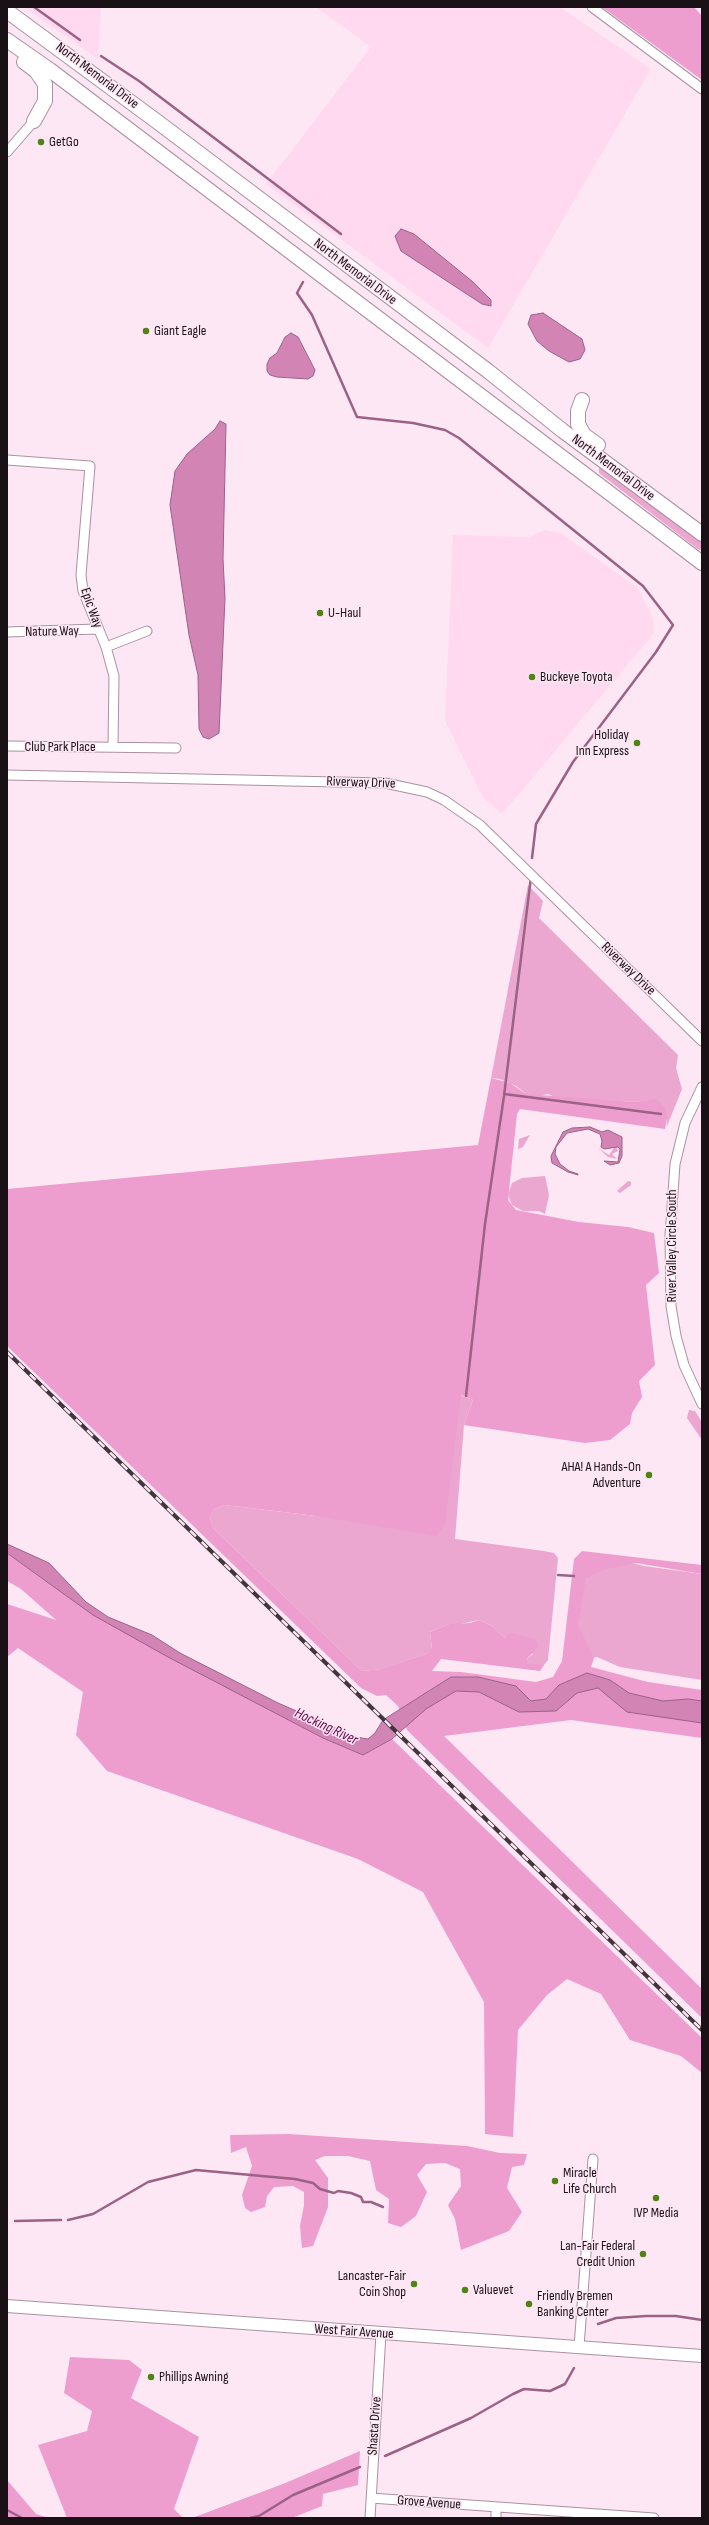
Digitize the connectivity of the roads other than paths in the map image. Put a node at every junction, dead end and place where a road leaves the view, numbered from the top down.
1 (592, 7) edge
2 (7, 11) edge
3 (7, 40) edge
4 (7, 50) edge
5 (702, 89) edge
6 (34, 121) joint
7 (7, 152) edge
8 (423, 351) junction
9 (582, 400) dead end
10 (562, 431) junction
11 (7, 460) edge
12 (689, 524) junction
13 (702, 534) edge
14 (702, 563) edge
15 (97, 629) junction
16 (147, 631) dead end
17 (7, 632) edge
18 (106, 647) junction
19 (7, 746) edge
20 (113, 747) junction
21 (176, 748) dead end
22 (7, 775) edge
23 (702, 1041) edge
24 (702, 1087) edge
25 (702, 1404) edge
26 (593, 2159) dead end
27 (7, 2306) edge
28 (381, 2334) junction
29 (579, 2347) junction
30 (702, 2356) edge
31 (371, 2498) junction
32 (496, 2507) junction
33 (370, 2518) edge
34 (496, 2518) edge
35 (654, 2518) edge

1 - 5 street
2 - 10 main road, North Memorial Drive
3 - 8 main road, North Memorial Drive
4 - 6 main road
6 - 7 street
8 - 10 main road
8 - 14 main road, North Memorial Drive
9 - 12 main road
10 - 12 main road, North Memorial Drive
11 - 15 street, Epic Way
12 - 13 main road, North Memorial Drive
15 - 17 street, Nature Way
15 - 18 street, Epic Way
16 - 18 street
18 - 20 street, Epic Way
19 - 20 street, Club Park Place
20 - 21 street, Club Park Place
22 - 23 street, Riverway Drive
24 - 25 street, River Valley Circle South
26 - 29 street
27 - 28 street, West Fair Avenue
28 - 29 street, West Fair Avenue
28 - 31 street, Shasta Drive
29 - 30 street, West Fair Avenue
31 - 32 street, Grove Avenue
31 - 33 street, Shasta Drive
32 - 34 street
32 - 35 street, Grove Avenue

